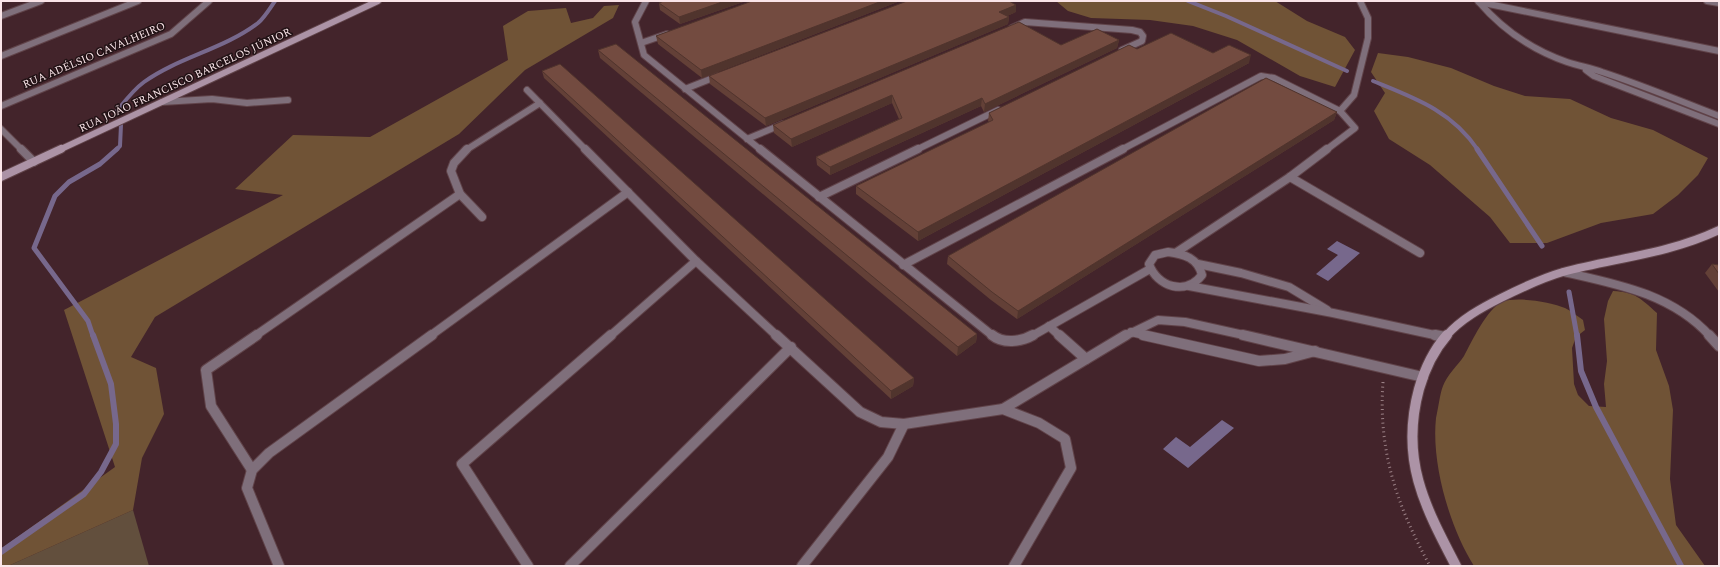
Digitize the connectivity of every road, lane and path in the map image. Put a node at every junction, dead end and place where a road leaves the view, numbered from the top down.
1 (41, 1) edge
2 (138, 1) edge
3 (209, 1) edge
4 (378, 1) edge
5 (646, 1) edge
6 (1360, 1) edge
7 (1478, 1) edge
8 (1708, 1) edge
9 (1719, 3) edge
10 (1, 16) edge
11 (1003, 31) edge
12 (671, 33) edge
13 (641, 43) junction
14 (1719, 51) edge
15 (1113, 55) edge
16 (1, 56) edge
17 (1584, 68) junction
18 (722, 74) edge
19 (685, 89) junction
20 (527, 90) dead end
21 (288, 100) dead end
22 (162, 102) junction
23 (540, 103) junction
24 (1, 106) edge
25 (1005, 107) edge
26 (1340, 111) junction
27 (1719, 116) edge
28 (791, 121) edge
29 (1719, 124) edge
30 (1, 129) edge
31 (747, 139) junction
32 (34, 162) junction
33 (1, 177) edge
34 (1290, 177) junction
35 (628, 192) junction
36 (460, 194) junction
37 (819, 197) junction
38 (482, 217) dead end
39 (1719, 230) edge
40 (1176, 252) junction
41 (1420, 252) dead end
42 (696, 261) junction
43 (1198, 264) junction
44 (903, 265) junction
45 (1150, 269) junction
46 (1564, 272) junction
47 (1189, 286) junction
48 (1333, 313) junction
49 (1049, 326) junction
50 (1130, 332) junction
51 (1445, 337) junction
52 (1719, 346) edge
53 (791, 347) junction
54 (1317, 351) junction
55 (1086, 359) junction
56 (1386, 367) junction
57 (1423, 377) junction
58 (1003, 409) junction
59 (904, 424) junction
60 (252, 470) junction
61 (280, 566) edge
62 (528, 566) edge
63 (570, 566) edge
64 (802, 566) edge
65 (1014, 566) edge
66 (1430, 566) edge
67 (1456, 566) edge

1 - 10 street
2 - 16 street
3 - 24 street, RUA ADÉLSIO CAVALHEIRO
4 - 22 street, RUA JOÃO FRANCISCO BARCELOS JÚNIOR
5 - 13 street
6 - 26 street
7 - 14 street
7 - 17 street
8 - 9 street
11 - 15 street
12 - 13 street
13 - 19 street
17 - 27 street
17 - 29 street
18 - 19 street
19 - 31 street
20 - 23 street
21 - 22 street
22 - 32 street, RUA JOÃO FRANCISCO BARCELOS JÚNIOR
23 - 35 street
23 - 36 street
25 - 37 street
26 - 34 street
26 - 44 street
28 - 31 street
30 - 32 street
31 - 37 street
32 - 33 street, RUA JOÃO FRANCISCO BARCELOS JÚNIOR
34 - 40 street
34 - 41 street
35 - 42 street
35 - 60 street
36 - 38 street
36 - 60 street
37 - 44 street
39 - 46 street
40 - 43 street
40 - 45 street
42 - 53 street
42 - 62 street
43 - 47 street
43 - 48 street
44 - 49 street
45 - 47 street
45 - 49 street
46 - 51 street
46 - 52 street
47 - 48 street
48 - 51 street
49 - 55 street
50 - 54 street
50 - 54 street
50 - 55 street
51 - 57 street
53 - 59 street
53 - 63 street
54 - 56 street
55 - 58 street
56 - 57 street
56 - 66 path
57 - 67 street
58 - 59 street
58 - 65 street
59 - 64 street
60 - 61 street

